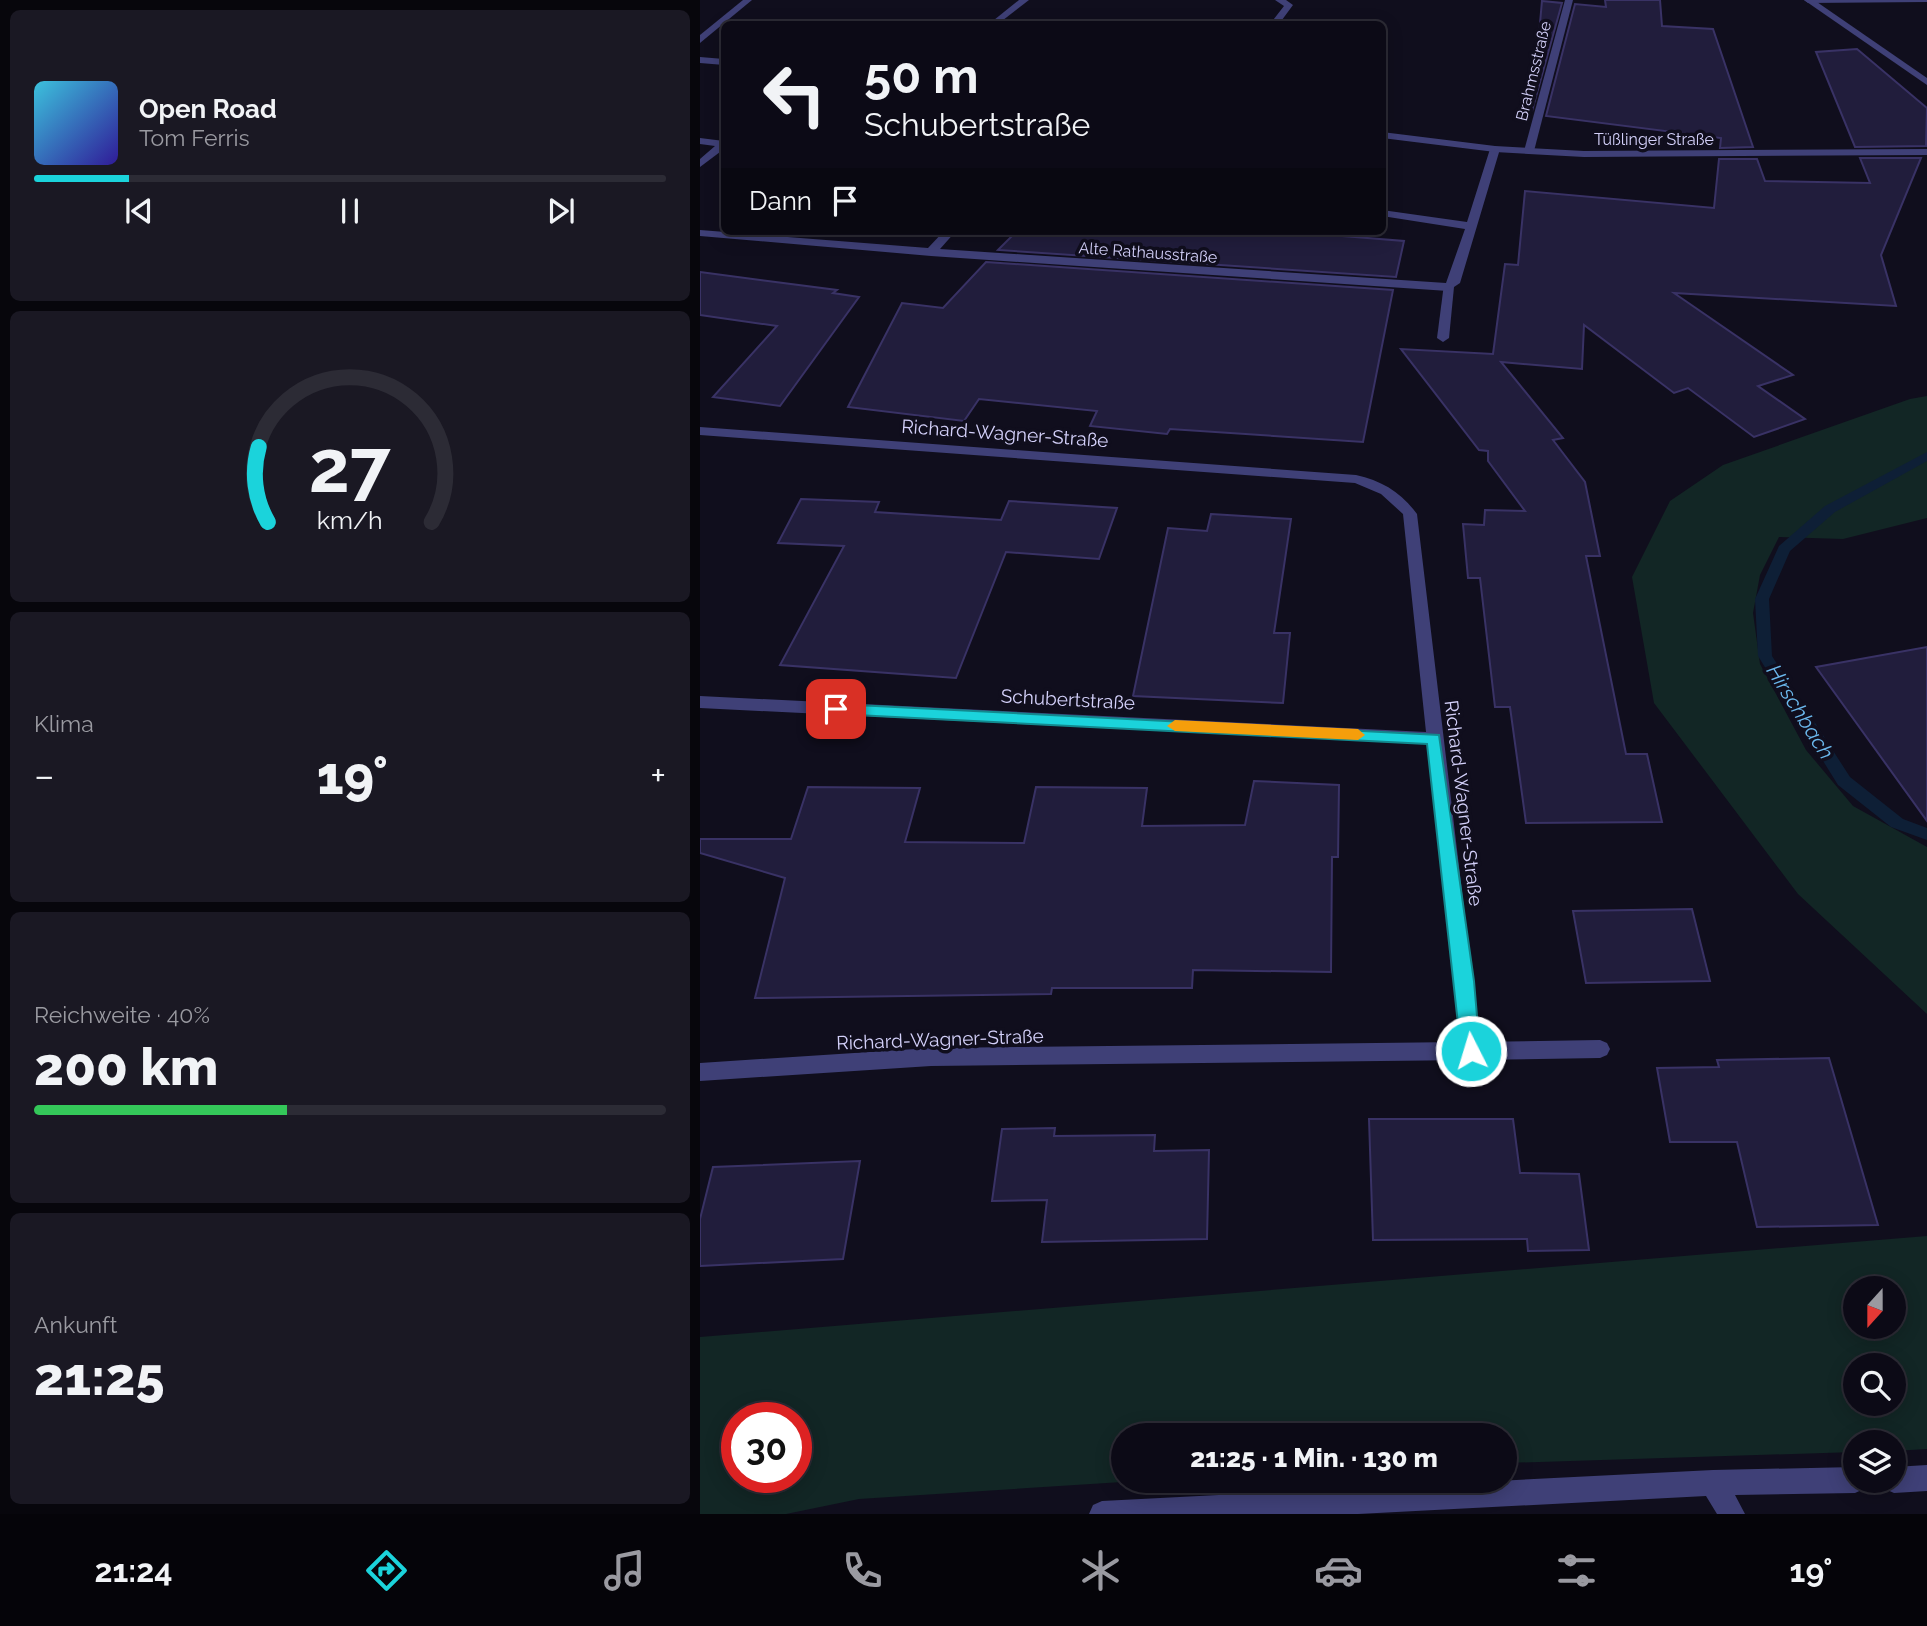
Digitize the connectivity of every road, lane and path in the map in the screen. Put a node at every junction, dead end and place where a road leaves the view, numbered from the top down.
1 (748, 0) edge
2 (1025, 0) edge
3 (1279, 0) edge
4 (1569, 0) edge
5 (1808, 0) edge
6 (1924, 0) edge
7 (723, 21) edge
8 (997, 21) edge
9 (1277, 21) edge
10 (721, 22) edge
11 (700, 40) edge
12 (700, 60) edge
13 (721, 62) edge
14 (1927, 82) edge
15 (1386, 135) edge
16 (700, 141) edge
17 (721, 144) edge
18 (721, 146) edge
19 (1495, 149) junction
20 (1529, 151) junction
21 (1927, 152) edge
22 (700, 164) edge
23 (1386, 214) edge
24 (1469, 226) junction
25 (700, 233) edge
26 (721, 235) edge
27 (724, 235) edge
28 (947, 235) edge
29 (932, 252) junction
30 (1448, 287) junction
31 (1443, 338) dead end
32 (700, 431) edge
33 (700, 702) edge
34 (1434, 738) junction
35 (1601, 1049) dead end
36 (1471, 1051) junction
37 (700, 1072) edge
38 (1927, 1478) edge
39 (1906, 1479) edge
40 (1843, 1480) edge
41 (1713, 1483) junction
42 (1102, 1514) edge
43 (1732, 1514) edge

1 - 7 street
2 - 8 street
3 - 9 street
4 - 20 street, Brahmsstraße
5 - 6 street
5 - 14 street
10 - 11 street
12 - 13 street
15 - 19 street, Tüßlinger Straße
16 - 17 street
18 - 22 street
19 - 20 street, Tüßlinger Straße
19 - 24 street
20 - 21 street, Tüßlinger Straße
23 - 24 street
24 - 30 street
25 - 26 street, Alte Rathausstraße
27 - 29 street, Alte Rathausstraße
28 - 29 street
29 - 30 street, Alte Rathausstraße
30 - 31 street
32 - 34 street, Richard-Wagner-Straße
33 - 34 street, Schubertstraße
34 - 36 street, Richard-Wagner-Straße
35 - 36 street
36 - 37 street, Richard-Wagner-Straße
38 - 39 street
40 - 41 street
41 - 42 street
41 - 43 street

